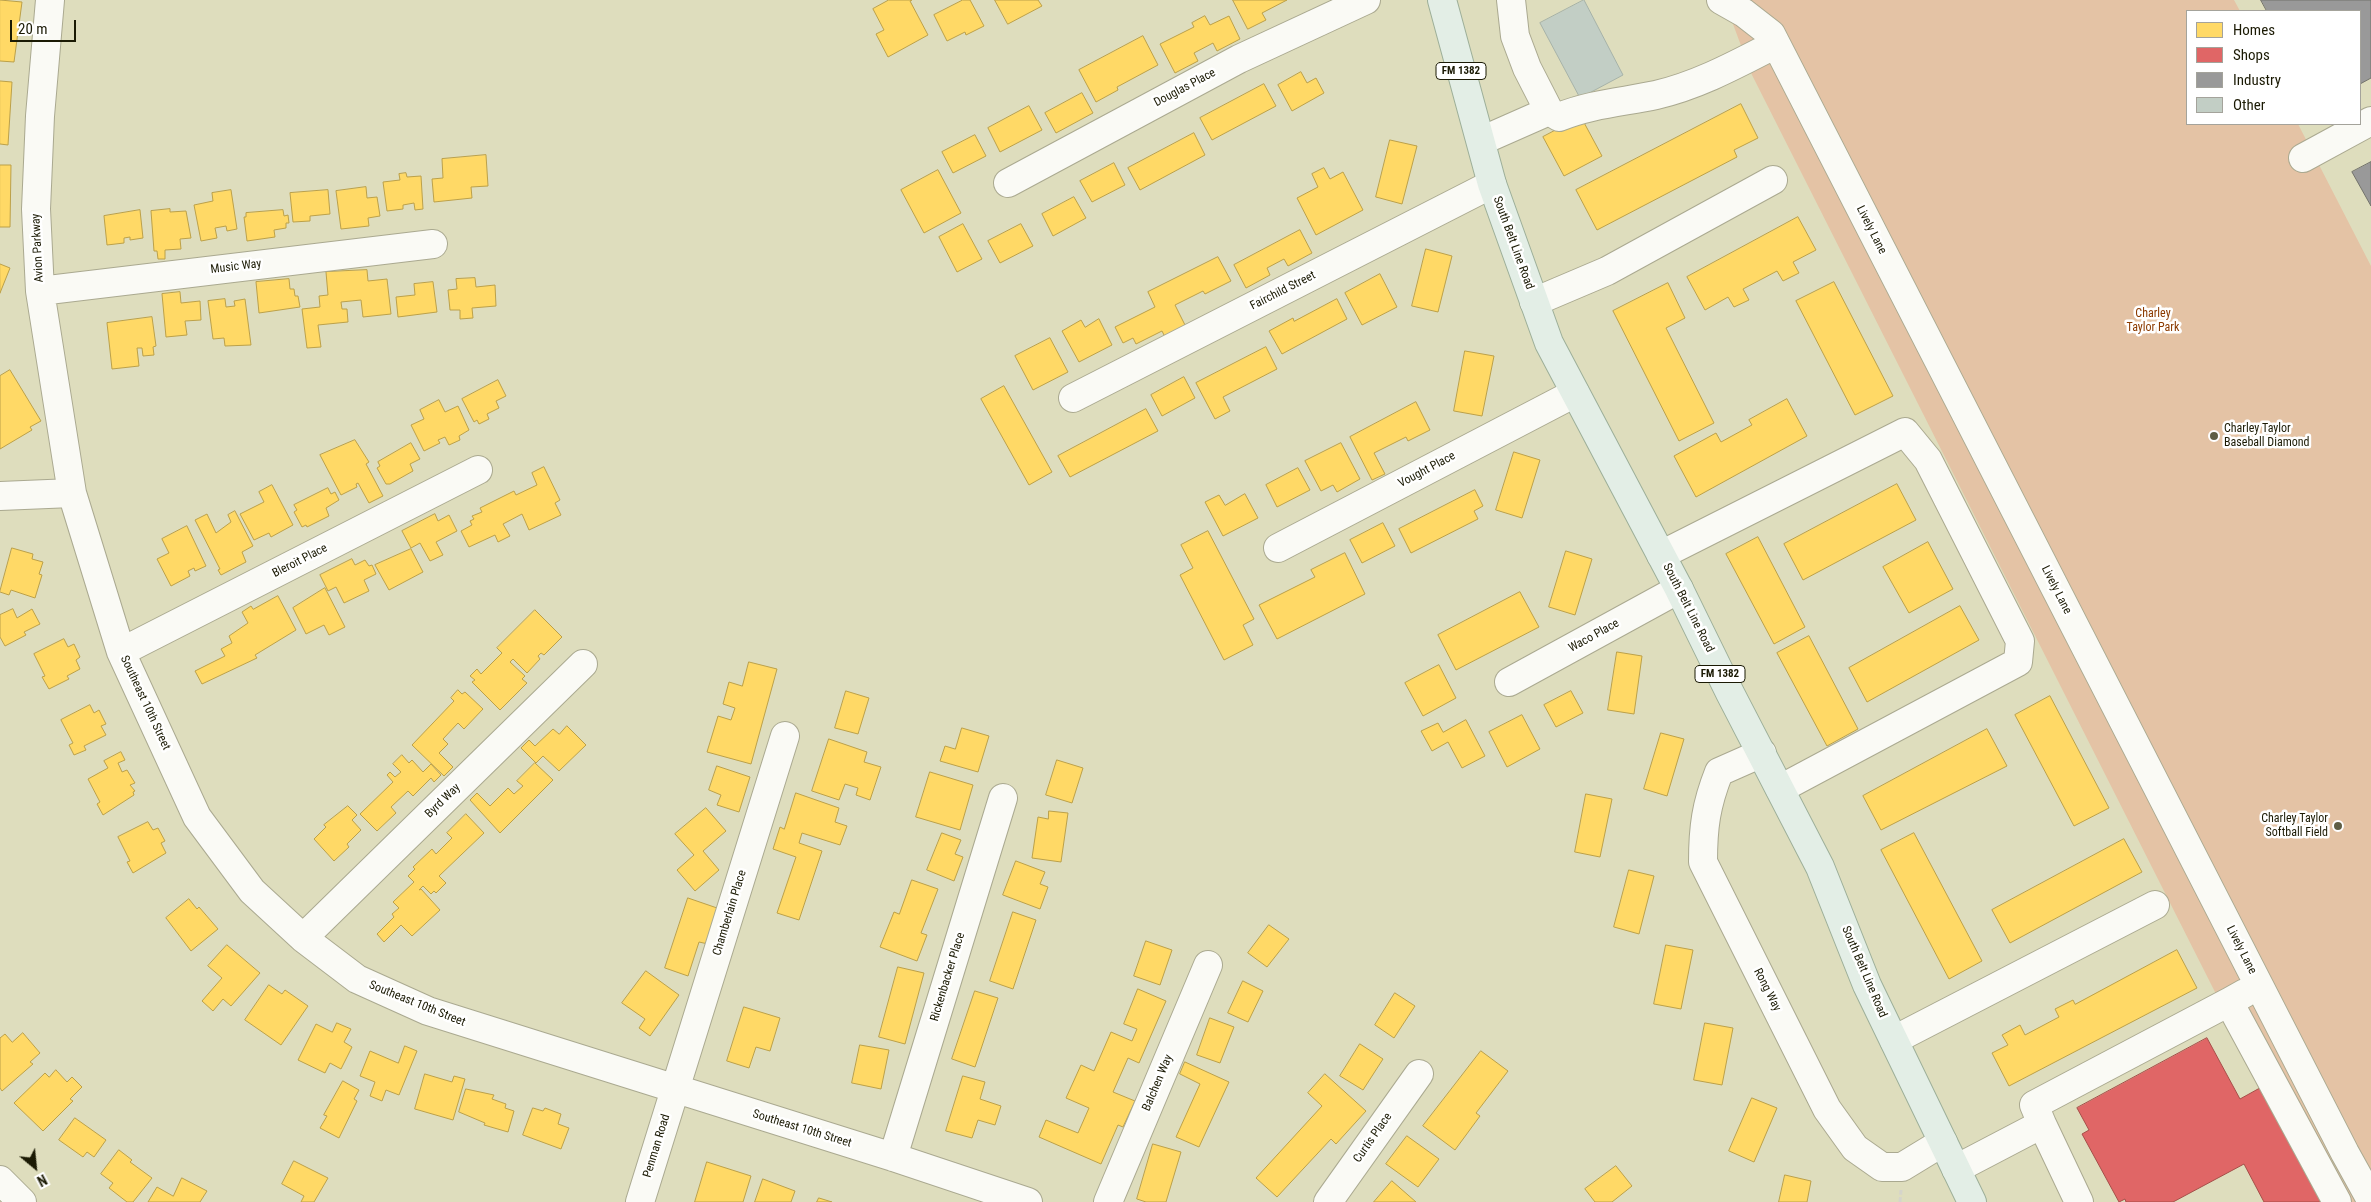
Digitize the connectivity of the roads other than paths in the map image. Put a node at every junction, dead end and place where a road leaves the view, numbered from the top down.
1 (50, 0) edge
2 (1366, 0) edge
3 (1442, 0) edge
4 (1511, 0) edge
5 (1721, 0) edge
6 (1776, 44) junction
7 (1549, 111) junction
8 (2371, 121) edge
9 (1481, 141) junction
10 (2303, 158) dead end
11 (1773, 180) dead end
12 (1008, 183) dead end
13 (1492, 184) junction
14 (433, 244) dead end
15 (40, 291) junction
16 (1534, 302) junction
17 (1575, 393) junction
18 (1073, 398) dead end
19 (478, 470) dead end
20 (72, 493) junction
21 (0, 496) edge
22 (1278, 548) dead end
23 (1661, 555) junction
24 (1679, 589) junction
25 (121, 652) junction
26 (583, 664) dead end
27 (1509, 682) dead end
28 (784, 736) dead end
29 (1762, 753) junction
30 (1780, 789) junction
31 (1003, 798) dead end
32 (2155, 905) dead end
33 (303, 938) junction
34 (1208, 965) dead end
35 (2259, 986) junction
36 (2229, 1002) junction
37 (1894, 1040) junction
38 (1419, 1074) dead end
39 (675, 1089) junction
40 (2038, 1114) junction
41 (1943, 1142) junction
42 (893, 1157) junction
43 (1956, 1169) junction
44 (0, 1180) edge
45 (2371, 1200) edge
46 (22, 1202) edge
47 (640, 1202) edge
48 (1028, 1202) edge
49 (1108, 1202) edge
50 (1328, 1202) edge
51 (1972, 1202) edge
52 (2079, 1202) edge
53 (2338, 1202) edge

1 - 15 street, Avion Parkway
2 - 12 street, Douglas Place
3 - 9 main road, South Belt Line Road / FM 1382
4 - 7 street
5 - 6 street, Lively Lane
6 - 7 street
6 - 35 street, Lively Lane
7 - 9 street
8 - 10 street
9 - 13 main road, South Belt Line Road / FM 1382
11 - 16 street
13 - 16 main road, South Belt Line Road / FM 1382
13 - 18 street, Fairchild Street
14 - 15 street, Music Way
15 - 20 street, Avion Parkway
16 - 17 main road, South Belt Line Road / FM 1382
17 - 22 street, Vought Place
17 - 23 main road, South Belt Line Road / FM 1382
19 - 25 street, Bleroit Place
20 - 21 street
20 - 25 street, Southeast 10th Street
23 - 24 main road, South Belt Line Road / FM 1382
23 - 30 street
24 - 27 street, Waco Place
24 - 29 main road, South Belt Line Road / FM 1382
25 - 33 street, Southeast 10th Street
26 - 33 street, Byrd Way
28 - 39 street, Chamberlain Place
29 - 30 main road, South Belt Line Road / FM 1382
29 - 41 street, Rong Way
30 - 37 main road, South Belt Line Road / FM 1382
31 - 42 street, Rickenbacker Place
32 - 37 street
33 - 39 street, Southeast 10th Street
34 - 49 street, Balchen Way
35 - 36 street
35 - 45 street, Lively Lane
36 - 40 street
36 - 53 street
37 - 41 main road, South Belt Line Road / FM 1382
38 - 50 street, Curtis Place
39 - 42 street, Southeast 10th Street
39 - 47 street, Penman Road
40 - 43 street
40 - 52 street
41 - 43 main road, South Belt Line Road / FM 1382
42 - 48 street, Southeast 10th Street
43 - 51 main road, South Belt Line Road / FM 1382
44 - 46 street

